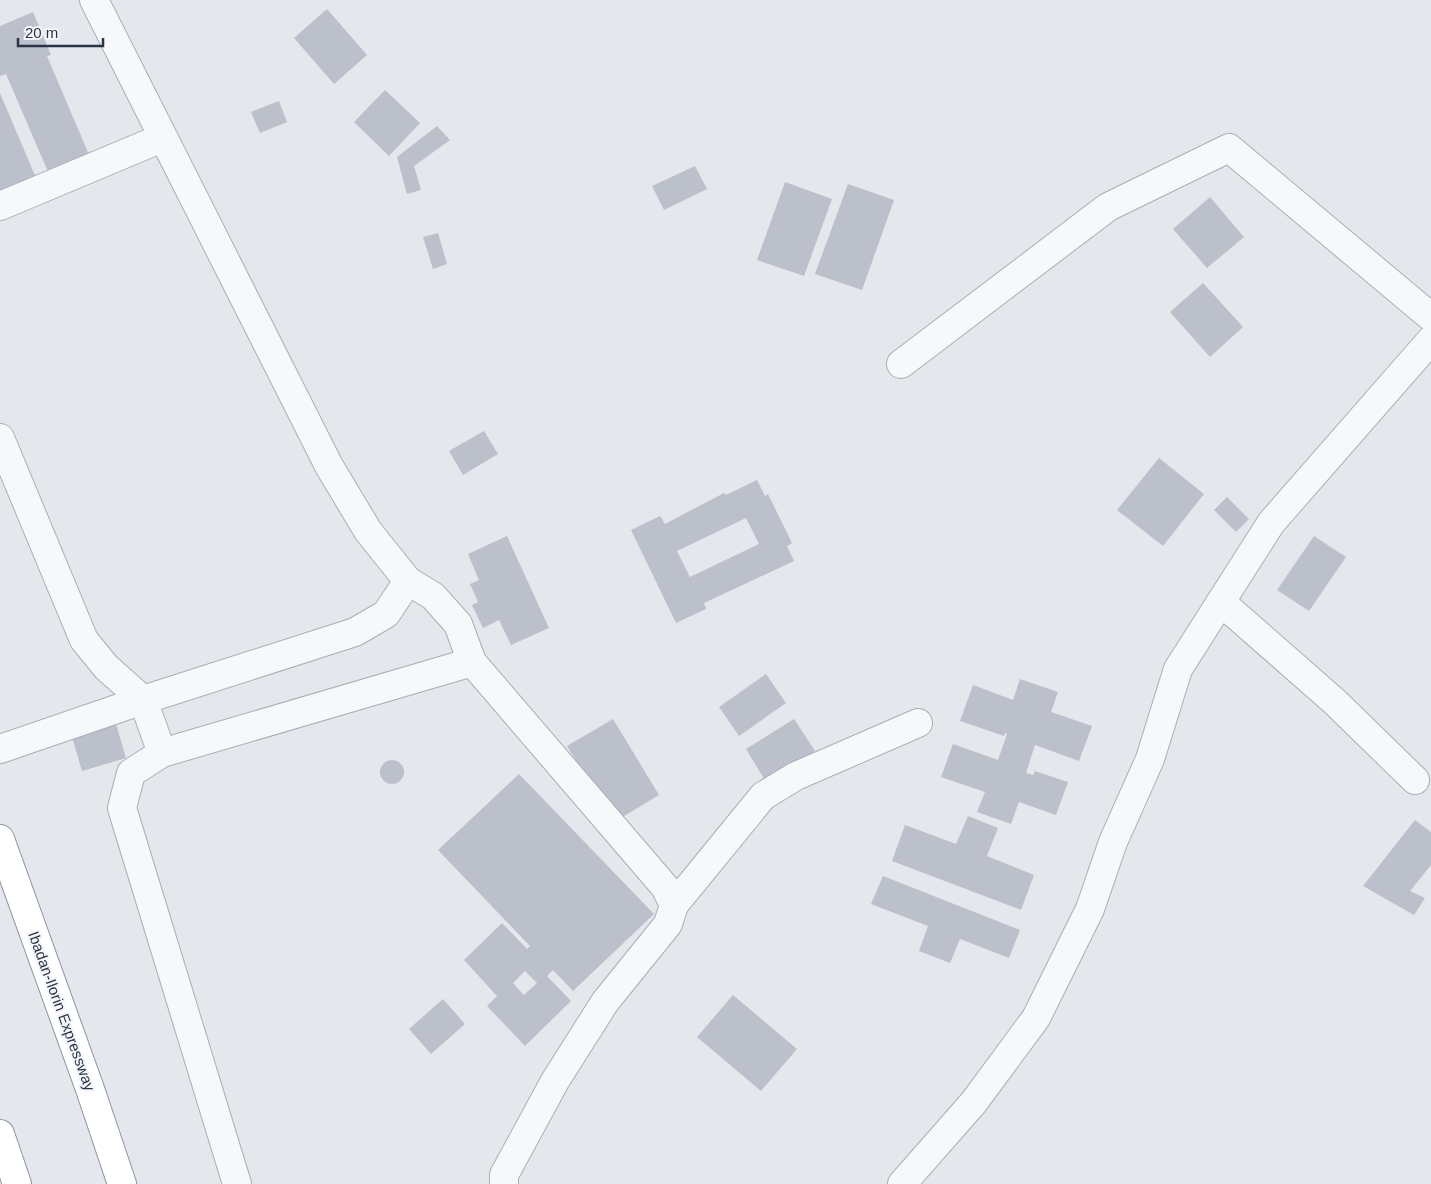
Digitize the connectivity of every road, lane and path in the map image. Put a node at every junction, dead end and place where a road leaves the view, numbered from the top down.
1 (94, 0) edge
2 (162, 138) junction
3 (0, 206) edge
4 (1431, 318) edge
5 (1431, 340) edge
6 (901, 364) dead end
7 (0, 438) edge
8 (408, 581) junction
9 (1221, 602) junction
10 (472, 662) junction
11 (143, 700) junction
12 (918, 723) dead end
13 (0, 749) edge
14 (162, 753) junction
15 (1415, 780) dead end
16 (0, 839) edge
17 (674, 905) junction
18 (0, 1134) edge
19 (17, 1184) edge
20 (122, 1184) edge
21 (237, 1184) edge
22 (504, 1184) edge
23 (902, 1184) edge

1 - 2 street
2 - 3 street
2 - 8 street
4 - 6 street
5 - 9 street
7 - 11 street
8 - 10 street
8 - 11 street
9 - 15 street
9 - 23 street
10 - 14 street
10 - 17 street
11 - 13 street
11 - 14 street
12 - 17 street
14 - 21 street
16 - 20 highway, Ibadan-Ilorin Expressway
17 - 22 street
18 - 19 highway

